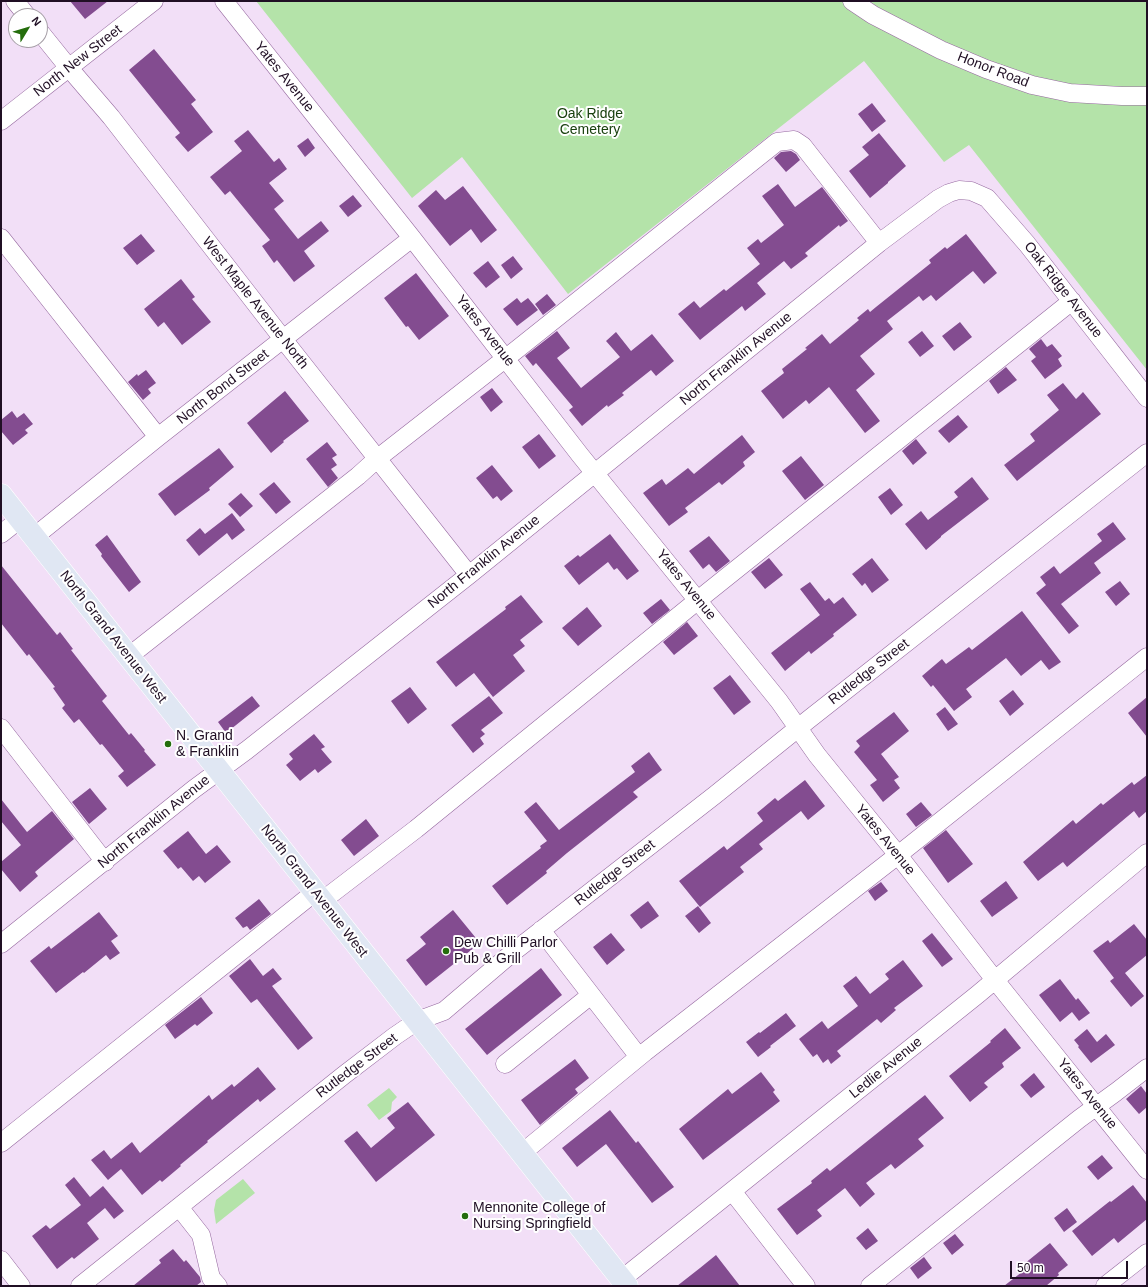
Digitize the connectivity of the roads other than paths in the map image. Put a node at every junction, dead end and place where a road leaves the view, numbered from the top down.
1 (154, 1) edge
2 (224, 1) edge
3 (852, 1) edge
4 (48, 42) edge
5 (69, 68) junction
6 (1147, 96) edge
7 (1, 121) edge
8 (971, 190) joint
9 (1, 238) edge
10 (412, 238) junction
11 (879, 243) junction
12 (1072, 301) junction
13 (284, 339) junction
14 (506, 358) junction
15 (1147, 398) edge
16 (158, 437) junction
17 (1147, 453) edge
18 (378, 458) junction
19 (595, 473) junction
20 (1, 495) edge
21 (20, 519) junction
22 (1, 534) edge
23 (34, 537) junction
24 (469, 575) junction
25 (698, 600) junction
26 (128, 657) junction
27 (1147, 657) edge
28 (797, 728) junction
29 (3, 737) edge
30 (219, 771) junction
31 (1147, 853) edge
32 (898, 855) junction
33 (106, 862) junction
34 (319, 897) junction
35 (541, 930) junction
36 (1, 944) edge
37 (995, 980) junction
38 (591, 995) junction
39 (418, 1021) junction
40 (639, 1057) junction
41 (505, 1064) dead end
42 (1147, 1068) edge
43 (1097, 1107) junction
44 (1, 1143) edge
45 (522, 1153) junction
46 (1147, 1170) edge
47 (732, 1191) junction
48 (179, 1207) junction
49 (1147, 1252) edge
50 (1, 1260) edge
51 (625, 1282) edge
52 (21, 1286) edge
53 (80, 1286) edge
54 (218, 1286) edge
55 (806, 1286) edge
56 (870, 1286) edge
57 (1105, 1286) edge

1 - 5 street, North New Street
2 - 10 street, Yates Avenue
3 - 6 street, Honor Road
4 - 5 street, West Maple Avenue North
5 - 7 street, North New Street
5 - 13 street, West Maple Avenue North
8 - 11 street, North Franklin Avenue
8 - 12 street, Oak Ridge Avenue
9 - 16 street
10 - 13 street, North Bond Street
10 - 14 street, Yates Avenue
11 - 14 street
11 - 19 street, North Franklin Avenue
12 - 15 street, Oak Ridge Avenue
12 - 25 street
13 - 16 street, North Bond Street
13 - 18 street, West Maple Avenue North
14 - 18 street
14 - 19 street, Yates Avenue
16 - 23 street, North Bond Street
17 - 28 street, Rutledge Street
18 - 24 street, West Maple Avenue North
18 - 26 street
19 - 24 street, North Franklin Avenue
19 - 25 street, Yates Avenue
20 - 21 main road, North Grand Avenue West
21 - 22 street
21 - 23 main road, North Grand Avenue West
23 - 26 main road, North Grand Avenue West
24 - 30 street, North Franklin Avenue
25 - 28 street, Yates Avenue
25 - 34 street
26 - 30 main road, North Grand Avenue West
27 - 32 street
28 - 32 street, Yates Avenue
28 - 35 street, Rutledge Street
29 - 33 street
30 - 33 street, North Franklin Avenue
30 - 34 main road, North Grand Avenue West
31 - 37 street, Ledlie Avenue
32 - 37 street, Yates Avenue
32 - 40 street
33 - 36 street, North Franklin Avenue
34 - 39 main road, North Grand Avenue West
34 - 44 street
35 - 38 street
35 - 39 street, Rutledge Street
37 - 43 street, Yates Avenue
37 - 47 street, Ledlie Avenue
38 - 40 street
38 - 41 street
39 - 45 main road, North Grand Avenue West
39 - 48 street, Rutledge Street
40 - 45 street
42 - 43 street
43 - 46 street, Yates Avenue
43 - 56 street
45 - 51 main road, North Grand Avenue West
47 - 51 street, Ledlie Avenue
47 - 55 street
48 - 53 street, Rutledge Street
48 - 54 street
49 - 57 street
50 - 52 street

